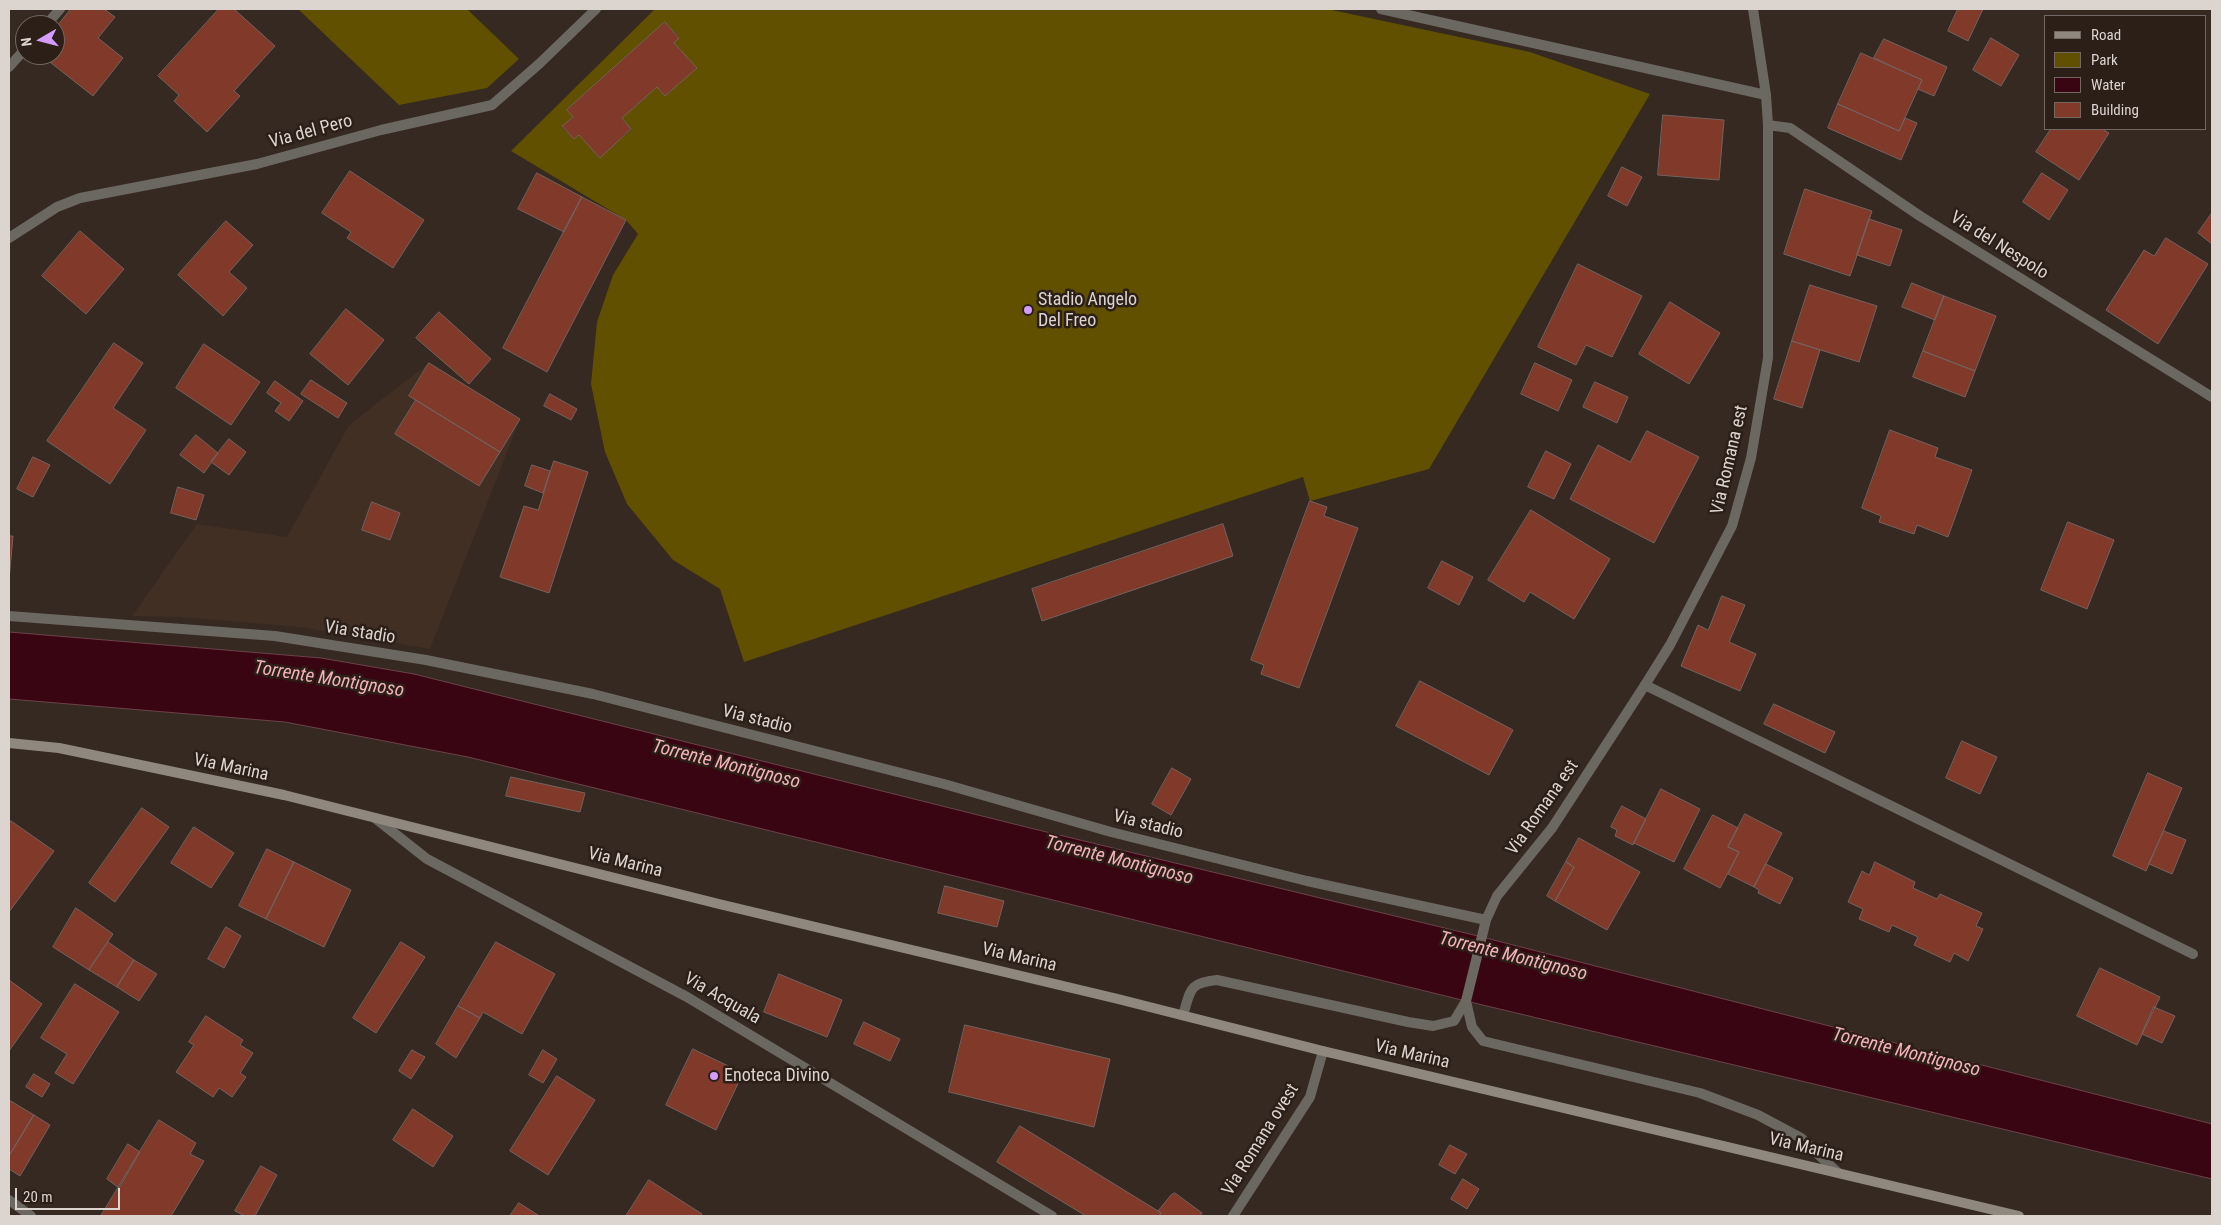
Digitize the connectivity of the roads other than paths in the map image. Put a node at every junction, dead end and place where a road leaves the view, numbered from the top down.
1 (596, 9) edge
2 (1382, 9) edge
3 (1753, 9) edge
4 (1766, 95) junction
5 (1768, 125) junction
6 (9, 238) edge
7 (2212, 397) edge
8 (9, 616) edge
9 (1645, 685) junction
10 (9, 743) edge
11 (373, 817) junction
12 (1486, 920) junction
13 (2193, 954) dead end
14 (1466, 1001) junction
15 (1183, 1015) junction
16 (1323, 1051) junction
17 (1837, 1172) junction
18 (9, 1200) edge
19 (32, 1216) edge
20 (1052, 1216) edge
21 (1233, 1216) edge
22 (2019, 1216) edge

1 - 6 street, Via del Pero
2 - 4 street
3 - 4 street, Via Romana est
4 - 5 street, Via Romana est
5 - 7 street, Via del Nespolo
5 - 9 street, Via Romana est
8 - 12 street, Via stadio
9 - 12 street, Via Romana est
9 - 13 street
10 - 11 main road, Via Marina
11 - 15 main road, Via Marina
11 - 20 street, Via Acquala
12 - 14 street, Via Romana est
14 - 15 street
14 - 17 street
15 - 16 main road, Via Marina
16 - 17 main road, Via Marina
16 - 21 street, Via Romana ovest
17 - 22 main road, Via Marina
18 - 19 street

